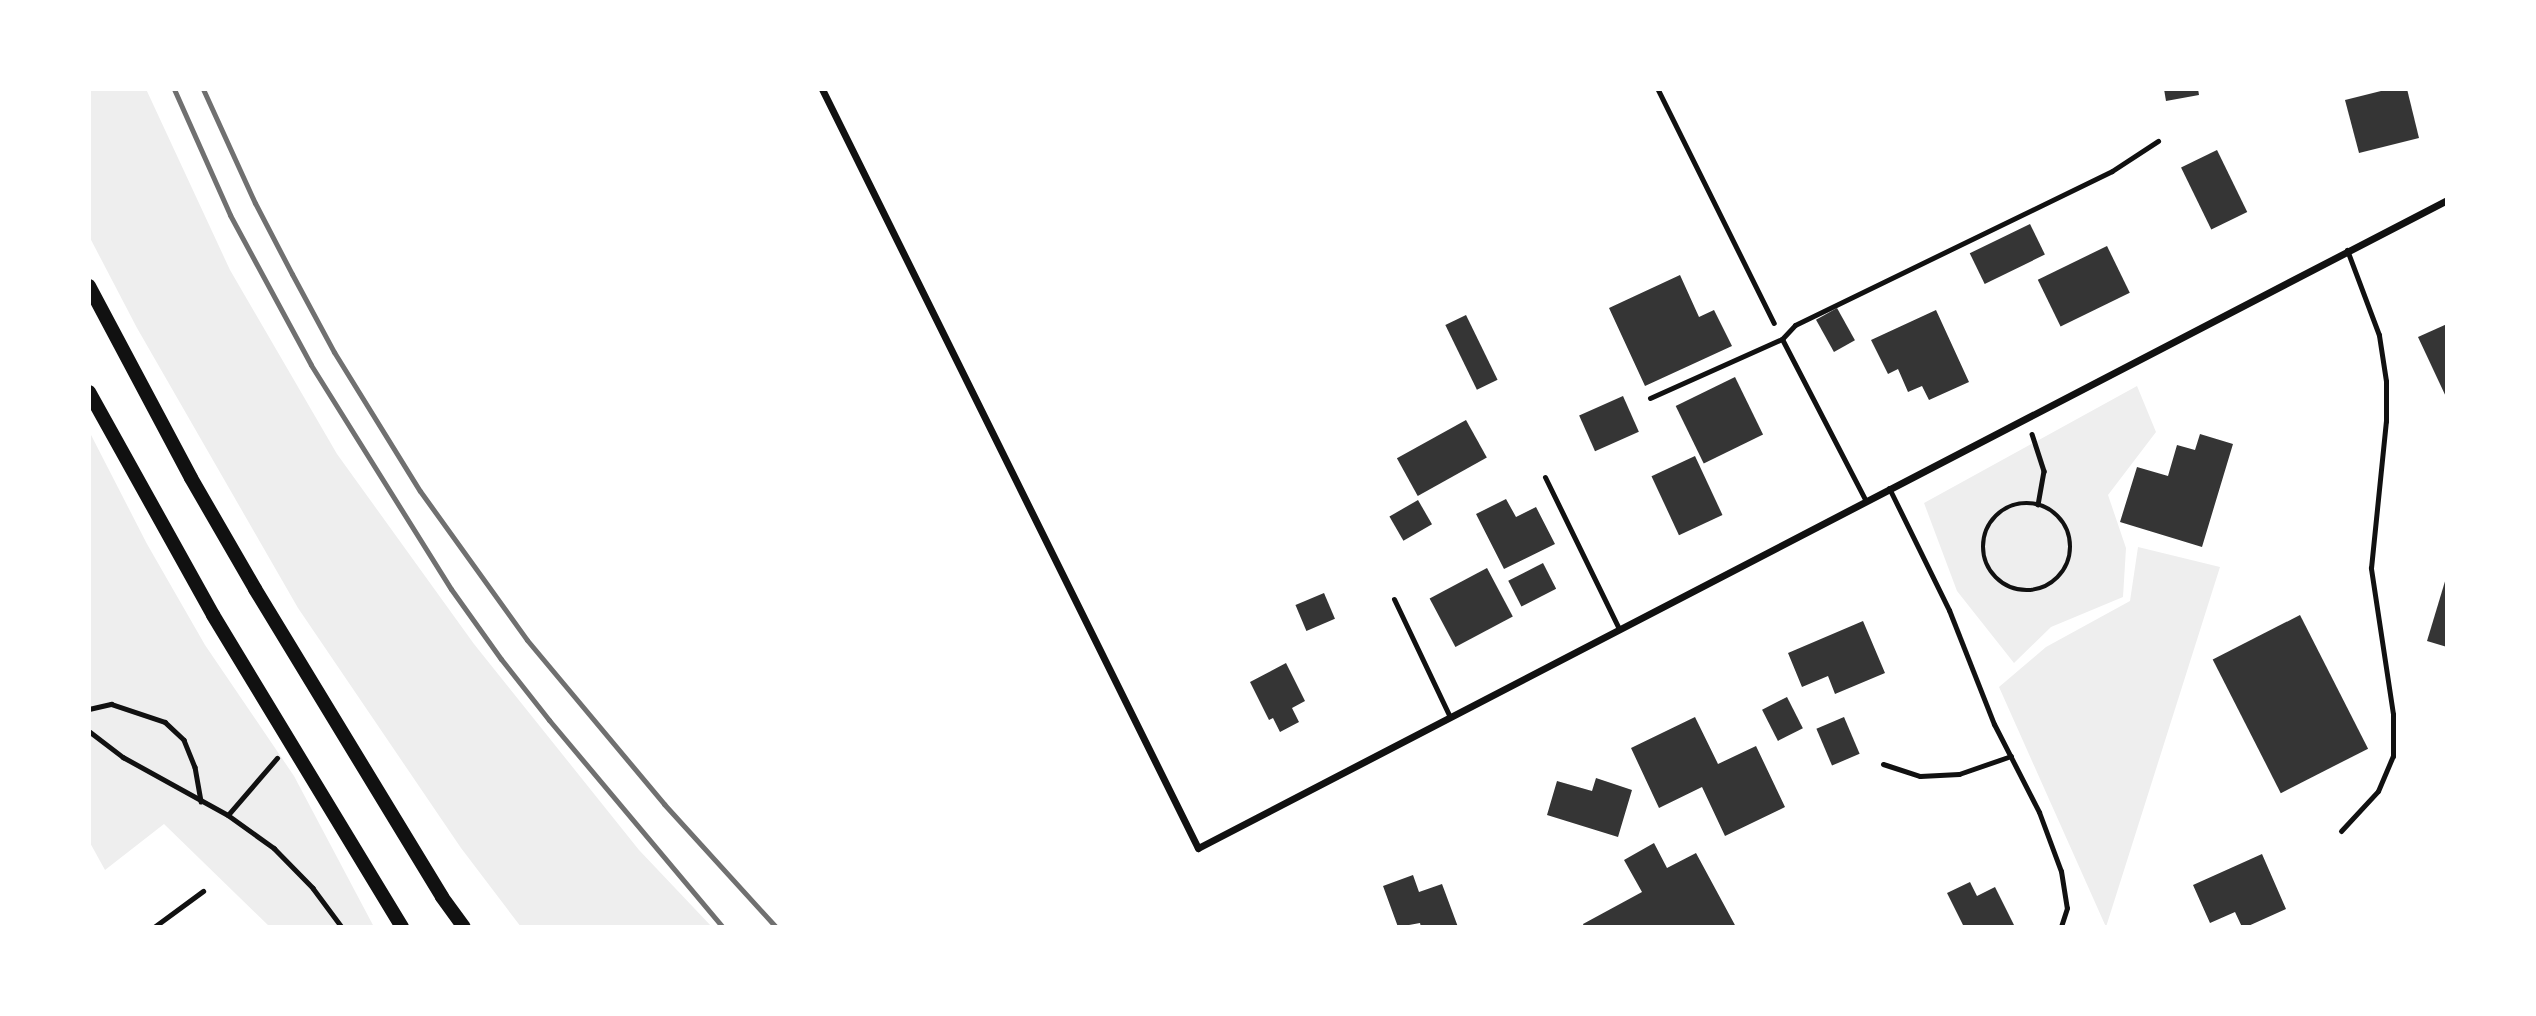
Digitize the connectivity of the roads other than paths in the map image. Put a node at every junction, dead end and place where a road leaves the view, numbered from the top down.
1 (822, 89) edge
2 (2158, 141) dead end
3 (2447, 200) edge
4 (2347, 250) junction
5 (89, 286) edge
6 (1782, 339) junction
7 (89, 392) edge
8 (1650, 398) dead end
9 (1545, 477) dead end
10 (1889, 488) junction
11 (1866, 500) junction
12 (1394, 599) dead end
13 (1619, 629) junction
14 (1450, 717) junction
15 (2011, 756) junction
16 (1882, 764) dead end
17 (2341, 831) dead end
18 (204, 891) dead end
19 (154, 927) edge
20 (402, 927) edge
21 (464, 927) edge
22 (2061, 927) edge

1 - 14 street
2 - 6 lane
3 - 4 street
4 - 10 street
4 - 17 lane
5 - 21 main road
6 - 8 lane
6 - 11 lane
7 - 20 main road
9 - 13 lane
10 - 11 street
10 - 15 lane
11 - 13 street
12 - 14 lane
13 - 14 street
15 - 16 lane
15 - 22 lane
18 - 19 lane

